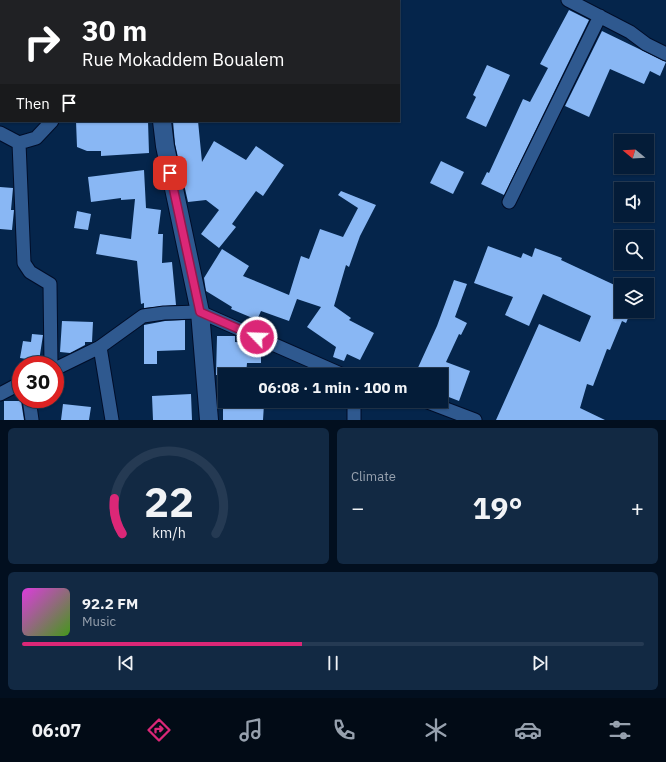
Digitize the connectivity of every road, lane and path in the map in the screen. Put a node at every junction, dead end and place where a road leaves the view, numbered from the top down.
1 (568, 0) edge
2 (600, 16) junction
3 (666, 54) edge
4 (51, 122) edge
5 (162, 122) edge
6 (0, 133) edge
7 (19, 143) junction
8 (509, 202) dead end
9 (200, 312) junction
10 (100, 347) junction
11 (51, 356) edge
12 (64, 365) edge
13 (327, 368) edge
14 (12, 388) edge
15 (0, 394) edge
16 (30, 408) edge
17 (354, 408) edge
18 (443, 408) edge
19 (32, 420) edge
20 (112, 420) edge
21 (209, 420) edge
22 (354, 420) edge
23 (475, 420) edge

1 - 2 street
2 - 3 street
2 - 8 street
4 - 7 street
5 - 9 street
6 - 7 street
7 - 11 street
9 - 10 street
9 - 13 street
9 - 21 street
10 - 12 street
10 - 20 street
14 - 15 street
16 - 19 street
17 - 22 street
18 - 23 street

